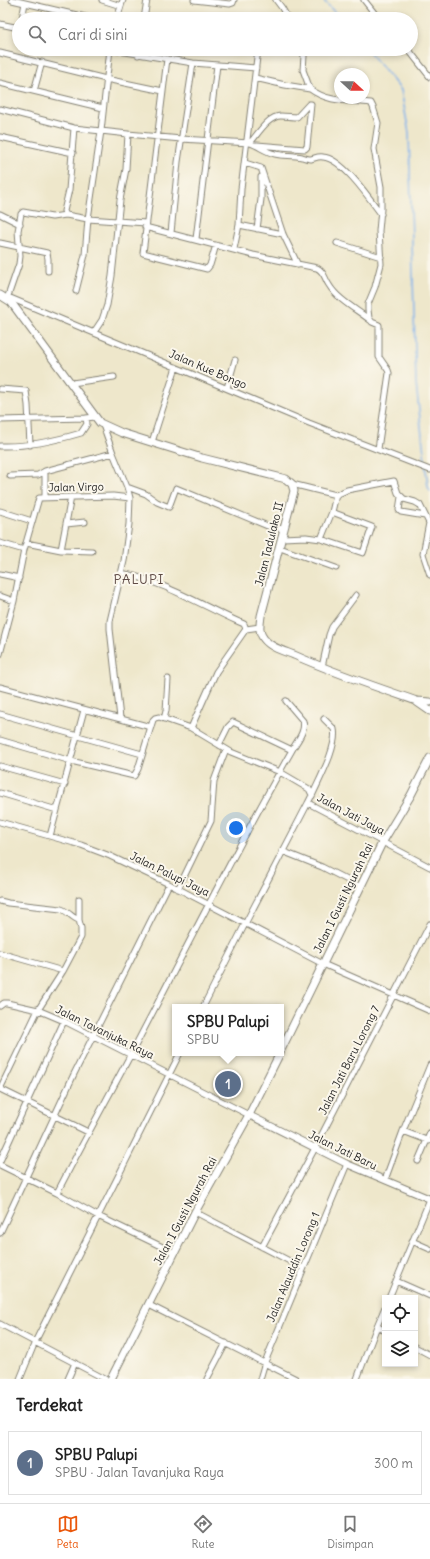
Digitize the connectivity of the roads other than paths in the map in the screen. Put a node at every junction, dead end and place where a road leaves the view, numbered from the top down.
1 (12, 0) edge
2 (102, 0) edge
3 (123, 0) edge
4 (147, 0) edge
5 (194, 0) edge
6 (234, 0) edge
7 (276, 0) edge
8 (364, 0) edge
9 (25, 3) junction
10 (121, 6) junction
11 (23, 12) edge
12 (64, 12) edge
13 (119, 12) edge
14 (145, 12) edge
15 (284, 12) edge
16 (374, 12) edge
17 (0, 24) edge
18 (12, 27) edge
19 (0, 53) edge
20 (12, 56) edge
21 (14, 56) edge
22 (108, 56) edge
23 (145, 56) edge
24 (257, 56) edge
25 (304, 56) edge
26 (414, 56) edge
27 (167, 59) junction
28 (42, 62) junction
29 (193, 63) junction
30 (217, 65) junction
31 (256, 68) junction
32 (430, 77) edge
33 (255, 78) junction
34 (106, 79) junction
35 (0, 83) edge
36 (310, 89) junction
37 (34, 91) junction
38 (163, 91) junction
39 (103, 108) junction
40 (0, 109) edge
41 (74, 128) junction
42 (101, 131) junction
43 (128, 134) junction
44 (157, 137) junction
45 (0, 138) edge
46 (181, 140) junction
47 (208, 141) junction
48 (249, 143) junction
49 (257, 145) junction
50 (72, 153) junction
51 (245, 163) junction
52 (261, 172) junction
53 (0, 214) edge
54 (381, 214) junction
55 (66, 215) junction
56 (88, 219) junction
57 (118, 221) junction
58 (20, 224) junction
59 (146, 225) junction
60 (239, 225) junction
61 (257, 229) junction
62 (171, 233) junction
63 (283, 234) junction
64 (196, 239) junction
65 (0, 243) edge
66 (337, 243) dead end
67 (216, 245) junction
68 (19, 248) junction
69 (234, 249) junction
70 (381, 257) junction
71 (298, 265) junction
72 (48, 271) dead end
73 (76, 291) dead end
74 (0, 295) edge
75 (8, 298) junction
76 (372, 322) junction
77 (94, 332) junction
78 (235, 360) dead end
79 (176, 367) junction
80 (114, 377) dead end
81 (72, 383) junction
82 (227, 388) junction
83 (0, 389) edge
84 (94, 417) junction
85 (86, 418) junction
86 (0, 420) edge
87 (29, 420) junction
88 (103, 424) junction
89 (152, 442) junction
90 (0, 446) edge
91 (30, 446) junction
92 (378, 449) junction
93 (113, 453) junction
94 (430, 470) edge
95 (45, 471) junction
96 (10, 476) dead end
97 (292, 484) junction
98 (128, 487) junction
99 (336, 495) junction
100 (45, 497) junction
101 (71, 497) junction
102 (402, 497) junction
103 (130, 498) junction
104 (0, 511) edge
105 (332, 512) junction
106 (425, 516) junction
107 (32, 521) junction
108 (85, 522) dead end
109 (66, 524) junction
110 (284, 529) junction
111 (282, 538) junction
112 (321, 539) junction
113 (0, 543) edge
114 (26, 543) junction
115 (280, 548) junction
116 (24, 550) junction
117 (61, 550) junction
118 (92, 551) dead end
119 (336, 568) dead end
120 (121, 573) junction
121 (0, 574) edge
122 (430, 575) edge
123 (19, 578) junction
124 (356, 595) dead end
125 (0, 596) edge
126 (14, 600) junction
127 (260, 627) junction
128 (246, 629) junction
129 (0, 654) edge
130 (322, 667) junction
131 (168, 679) dead end
132 (0, 687) edge
133 (286, 701) dead end
134 (417, 701) junction
135 (430, 702) edge
136 (84, 710) junction
137 (430, 711) edge
138 (0, 714) edge
139 (120, 718) junction
140 (324, 718) dead end
141 (164, 719) junction
142 (150, 727) junction
143 (191, 728) junction
144 (78, 736) junction
145 (0, 740) edge
146 (219, 745) junction
147 (226, 749) junction
148 (292, 750) junction
149 (142, 754) junction
150 (430, 758) edge
151 (71, 761) junction
152 (0, 766) edge
153 (280, 772) junction
154 (65, 784) junction
155 (0, 793) edge
156 (311, 797) junction
157 (308, 803) junction
158 (57, 810) junction
159 (0, 822) edge
160 (50, 836) junction
161 (382, 843) junction
162 (282, 851) junction
163 (430, 867) edge
164 (169, 884) junction
165 (361, 886) junction
166 (178, 888) junction
167 (79, 899) dead end
168 (0, 901) edge
169 (208, 904) junction
170 (79, 920) junction
171 (245, 924) junction
172 (430, 924) edge
173 (0, 953) edge
174 (324, 964) junction
175 (64, 971) junction
176 (394, 996) junction
177 (205, 1004) edge
178 (0, 1006) edge
179 (38, 1010) junction
180 (430, 1011) edge
181 (64, 1021) junction
182 (93, 1036) junction
183 (284, 1044) edge
184 (130, 1055) junction
185 (178, 1056) edge
186 (278, 1056) edge
187 (430, 1065) edge
188 (169, 1075) junction
189 (0, 1089) edge
190 (27, 1103) junction
191 (55, 1115) junction
192 (249, 1115) junction
193 (403, 1131) junction
194 (88, 1132) junction
195 (430, 1133) edge
196 (429, 1141) edge
197 (315, 1148) junction
198 (0, 1161) edge
199 (418, 1162) dead end
200 (347, 1164) junction
201 (0, 1165) edge
202 (26, 1178) junction
203 (385, 1180) junction
204 (57, 1193) junction
205 (430, 1199) edge
206 (195, 1212) junction
207 (98, 1216) junction
208 (0, 1233) edge
209 (412, 1241) junction
210 (262, 1247) junction
211 (430, 1249) edge
212 (174, 1253) junction
213 (303, 1268) junction
214 (396, 1281) junction
215 (390, 1295) edge
216 (430, 1296) edge
217 (149, 1305) junction
218 (382, 1314) edge
219 (0, 1324) edge
220 (377, 1326) junction
221 (382, 1328) edge
222 (35, 1342) junction
223 (226, 1343) junction
224 (418, 1349) edge
225 (430, 1355) edge
226 (265, 1362) junction
227 (75, 1363) junction
228 (20, 1379) edge
229 (68, 1379) edge
230 (106, 1379) edge
231 (111, 1379) edge
232 (207, 1379) edge
233 (260, 1379) edge
234 (296, 1379) edge
235 (357, 1379) edge

1 - 9 street
2 - 10 street
3 - 10 street
4 - 14 street
5 - 6 street
7 - 15 street
8 - 16 street
9 - 11 street
9 - 12 street
10 - 13 street
17 - 18 street
19 - 20 street
21 - 28 street
22 - 34 street
23 - 27 street
24 - 31 street
25 - 36 street
26 - 32 street
27 - 29 street
27 - 38 street
28 - 34 street
28 - 37 street
29 - 30 street
29 - 46 street
30 - 31 street
30 - 47 street
31 - 33 street
33 - 36 street
33 - 48 street
34 - 38 street
34 - 39 street
35 - 37 street
36 - 54 street
37 - 39 street
38 - 44 street
39 - 42 street
40 - 41 street
41 - 42 street
41 - 50 street
42 - 43 street
42 - 56 street
43 - 44 street
43 - 57 street
44 - 46 street
44 - 59 street
45 - 50 street
46 - 47 street
46 - 62 street
47 - 48 street
47 - 64 street
48 - 49 street
48 - 49 street
48 - 51 street
49 - 54 street
50 - 55 street
51 - 52 street
51 - 60 street
52 - 61 street
52 - 63 street
53 - 58 street
54 - 70 street
55 - 56 street
55 - 58 street
56 - 57 street
56 - 73 street
57 - 59 street
57 - 77 street
58 - 68 street
59 - 62 street
59 - 67 street
60 - 61 street
60 - 69 street
61 - 63 street
62 - 64 street
63 - 71 street
64 - 67 street
65 - 68 street
66 - 70 street
67 - 69 street
68 - 72 street
68 - 75 street
69 - 71 street
70 - 76 street
71 - 76 street
74 - 75 main road
75 - 77 street, Jalan Kue Bongo
75 - 81 main road
76 - 92 street
77 - 79 street, Jalan Kue Bongo
78 - 82 street
79 - 82 street, Jalan Kue Bongo
79 - 89 street
80 - 81 street
81 - 84 main road
82 - 92 street, Jalan Kue Bongo
83 - 87 street
84 - 85 street
84 - 88 main road
85 - 87 street
85 - 91 street
86 - 87 street
87 - 91 street
88 - 89 main road
88 - 93 street
89 - 97 main road
90 - 91 street
92 - 94 street, Jalan Kue Bongo
93 - 95 street
93 - 98 street
95 - 96 street
95 - 100 street
97 - 99 street
97 - 110 main road, Jalan Tadulako II
98 - 103 street
98 - 110 street
99 - 102 street
99 - 105 street
100 - 101 street, Jalan Virgo
100 - 107 street, Jalan Virgo
101 - 103 street, Jalan Virgo
101 - 109 street
102 - 106 street
102 - 106 street
103 - 120 street
104 - 107 street
105 - 112 street
105 - 112 street
106 - 122 street
107 - 114 street, Jalan Virgo
108 - 109 street
109 - 117 street
110 - 111 main road, Jalan Tadulako II
111 - 112 street
111 - 115 main road, Jalan Tadulako II
113 - 116 street
114 - 116 street, Jalan Virgo
114 - 117 street
115 - 119 street
115 - 127 main road, Jalan Tadulako II
116 - 123 street, Jalan Virgo
117 - 118 street
120 - 128 street
120 - 139 street
121 - 123 street
123 - 126 street, Jalan Virgo
124 - 130 street
125 - 126 street
126 - 129 street, Jalan Virgo
127 - 128 street
127 - 130 main road
128 - 143 street
130 - 134 main road
131 - 141 street
132 - 136 street
133 - 148 street
134 - 135 main road
134 - 137 main road
136 - 139 street
136 - 144 street
138 - 144 street
139 - 142 street
140 - 156 street
141 - 142 street
141 - 143 street
142 - 149 street
143 - 146 street, Jalan Jati Jaya
144 - 149 street
144 - 151 street
145 - 151 street
146 - 147 street, Jalan Jati Jaya
146 - 148 street
147 - 153 street, Jalan Jati Jaya
147 - 166 street
148 - 153 street
149 - 151 street
150 - 161 main road, Jalan I Gusti Ngurah Rai
151 - 154 street
152 - 154 street
153 - 156 street, Jalan Jati Jaya
153 - 169 street
154 - 158 street
155 - 158 street
156 - 157 street, Jalan Jati Jaya
157 - 161 street, Jalan Jati Jaya
157 - 162 street
158 - 160 street
159 - 160 street, Jalan Palupi Jaya
160 - 164 street, Jalan Palupi Jaya
161 - 163 street, Jalan Jati Jaya
161 - 165 main road, Jalan I Gusti Ngurah Rai
162 - 165 street
162 - 171 street
164 - 166 street, Jalan Palupi Jaya
164 - 182 street
165 - 174 main road, Jalan I Gusti Ngurah Rai
166 - 169 street, Jalan Palupi Jaya
167 - 170 street
168 - 170 street
169 - 171 street, Jalan Palupi Jaya
169 - 184 street
170 - 175 street
171 - 174 street, Jalan Palupi Jaya
171 - 177 street
172 - 176 street, Jalan Jati Baru Lorong 7
173 - 175 street
174 - 176 street, Jalan Palupi Jaya
174 - 183 main road, Jalan I Gusti Ngurah Rai
175 - 179 street
176 - 180 street, Jalan Palupi Jaya
176 - 197 street, Jalan Jati Baru Lorong 7
178 - 179 street, Jalan Tavanjuka Raya
179 - 181 street, Jalan Tavanjuka Raya
179 - 189 street
181 - 182 street, Jalan Tavanjuka Raya
181 - 190 street
182 - 184 street, Jalan Tavanjuka Raya
182 - 191 street
184 - 188 street, Jalan Tavanjuka Raya
184 - 194 street
185 - 188 street
186 - 192 main road, Jalan I Gusti Ngurah Rai
187 - 193 street
188 - 192 street, Jalan Tavanjuka Raya
188 - 207 street
189 - 190 street
190 - 191 street
190 - 198 street
191 - 194 street
191 - 202 street
192 - 197 street, Jalan Jati Baru
192 - 206 main road, Jalan I Gusti Ngurah Rai
193 - 196 street
193 - 203 street
194 - 204 street
195 - 196 street
196 - 199 street
197 - 200 street, Jalan Jati Baru
197 - 210 street, Jalan Jati Baru Lorong 7
200 - 203 street, Jalan Jati Baru
200 - 213 street, Jalan Alauddin Lorong 1
201 - 202 street
202 - 204 street
202 - 208 street
203 - 205 street, Jalan Jati Baru
204 - 207 street
205 - 209 street
206 - 210 street
206 - 212 main road, Jalan I Gusti Ngurah Rai
207 - 212 street
207 - 222 street
209 - 211 street
209 - 214 street
210 - 213 street
212 - 217 main road, Jalan I Gusti Ngurah Rai
213 - 226 street, Jalan Alauddin Lorong 1
214 - 215 street
214 - 216 street
217 - 223 street
217 - 231 main road, Jalan I Gusti Ngurah Rai
218 - 220 street
219 - 222 street
220 - 221 street
220 - 235 street
222 - 227 street
222 - 228 street
223 - 226 street
223 - 232 street
224 - 225 street
226 - 233 street, Jalan Alauddin Lorong 1
226 - 234 street
227 - 229 street
227 - 230 street

